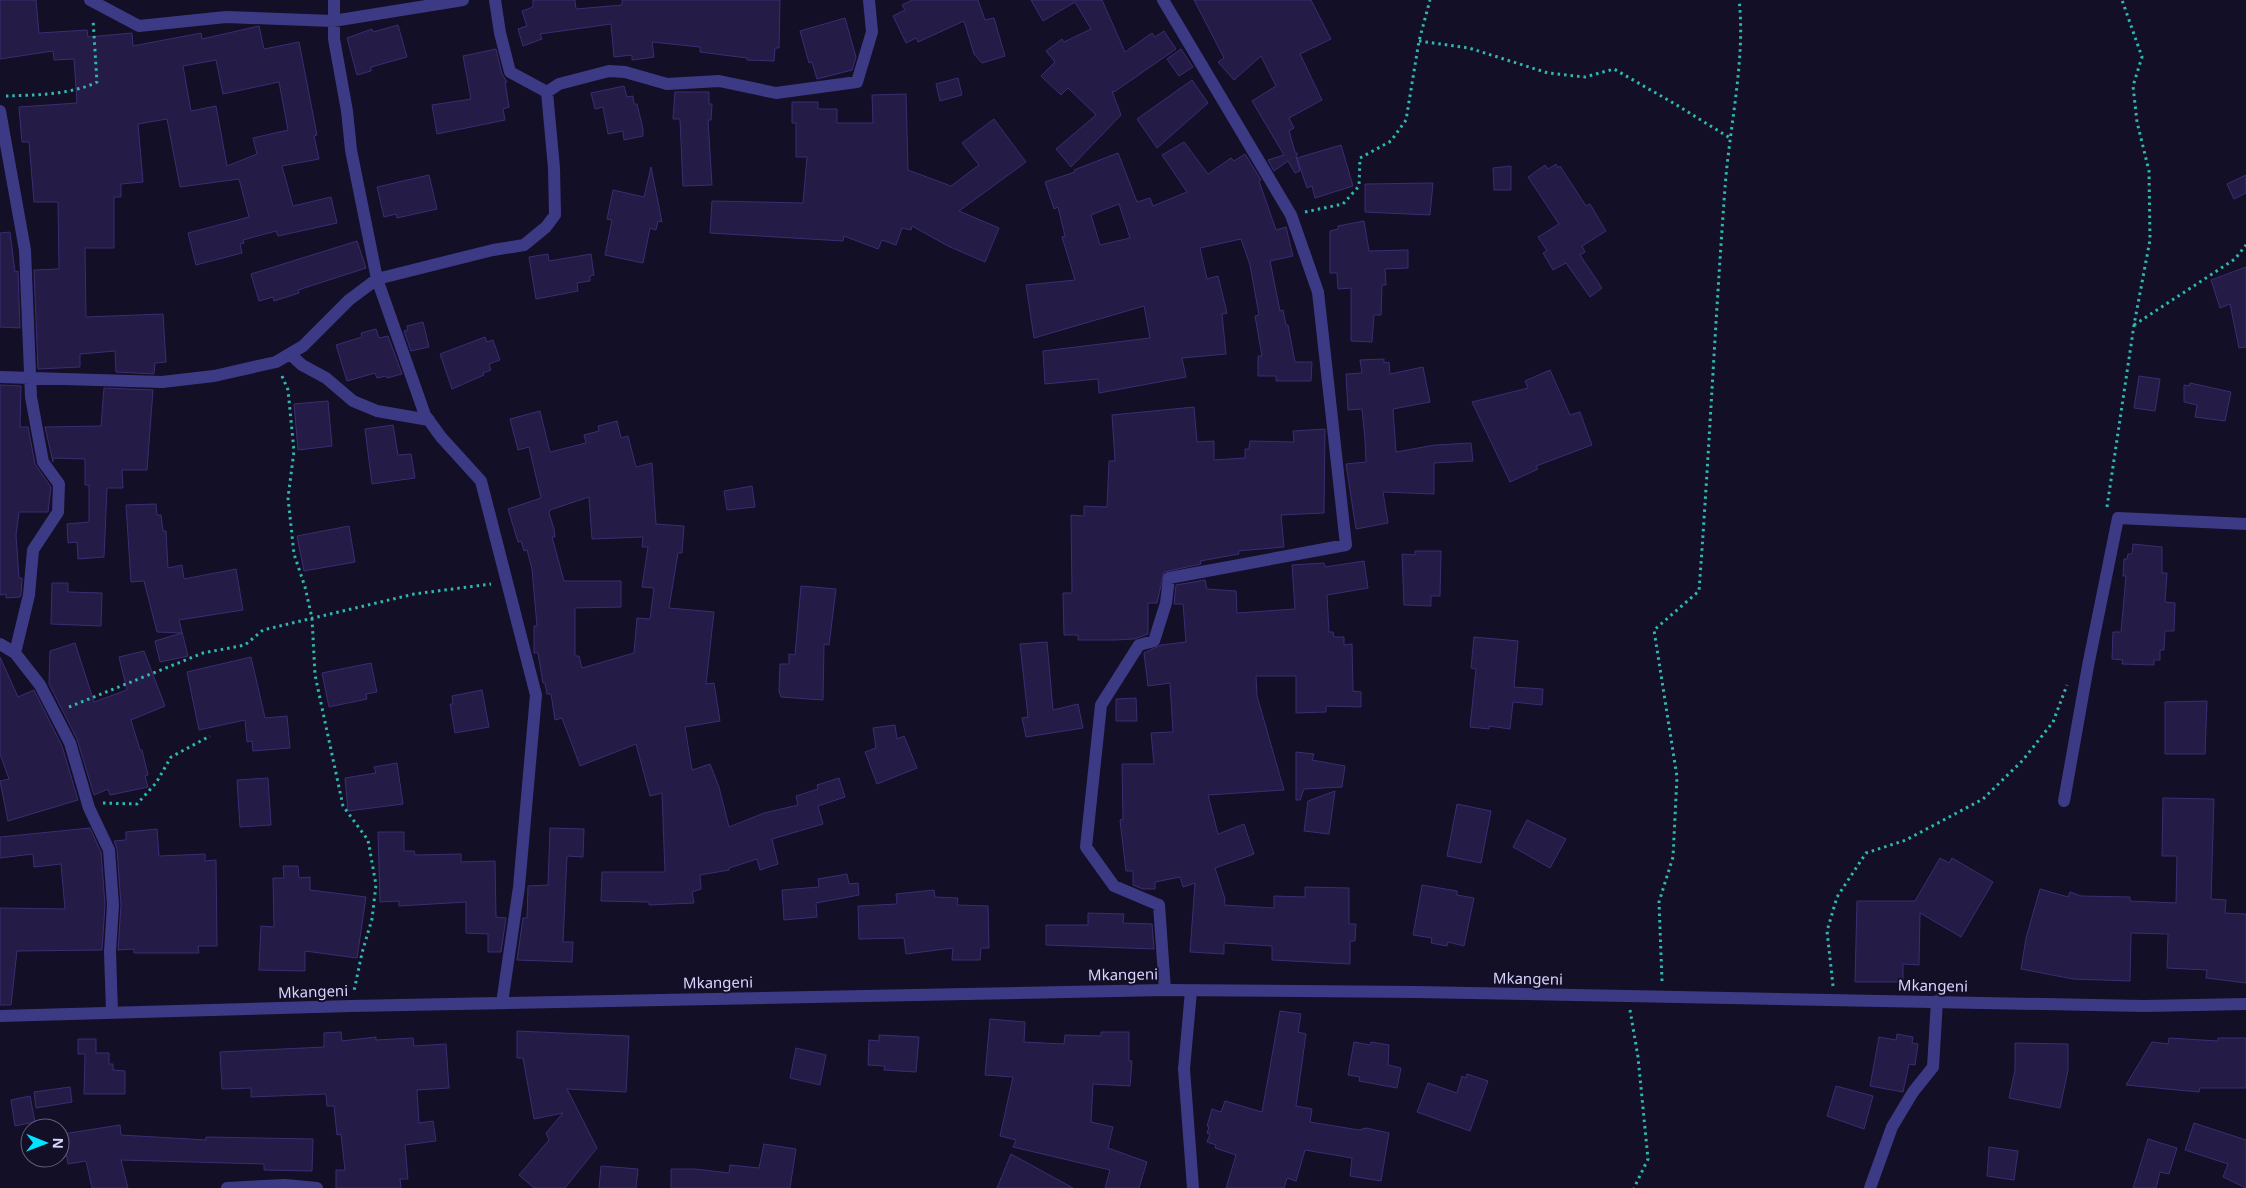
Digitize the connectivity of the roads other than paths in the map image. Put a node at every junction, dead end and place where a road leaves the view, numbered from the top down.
1 (91, 0) edge
2 (334, 0) edge
3 (463, 0) edge
4 (495, 0) edge
5 (869, 0) edge
6 (1163, 0) edge
7 (333, 21) junction
8 (547, 92) junction
9 (0, 112) edge
10 (377, 279) junction
11 (290, 354) junction
12 (0, 377) edge
13 (29, 377) junction
14 (428, 420) junction
15 (2246, 524) edge
16 (0, 644) edge
17 (15, 653) junction
18 (2064, 801) dead end
19 (1165, 990) junction
20 (1191, 991) junction
21 (1937, 1002) junction
22 (502, 1003) junction
23 (2246, 1004) edge
24 (112, 1012) junction
25 (0, 1016) edge
26 (227, 1188) edge
27 (316, 1188) edge
28 (1193, 1188) edge
29 (1870, 1188) edge

1 - 7 street
2 - 7 street
3 - 7 street
4 - 8 street
5 - 8 street
6 - 19 street
7 - 10 street
8 - 10 street
9 - 13 street
10 - 11 street
10 - 14 street
11 - 13 street
11 - 14 street
12 - 13 street
13 - 17 street
14 - 22 street
15 - 18 street
16 - 17 street
17 - 24 street
19 - 20 street, Mkangeni
19 - 22 street, Mkangeni
20 - 21 street, Mkangeni
20 - 28 street
21 - 23 street, Mkangeni
21 - 29 street
22 - 24 street, Mkangeni
24 - 25 street, Mkangeni
26 - 27 street

